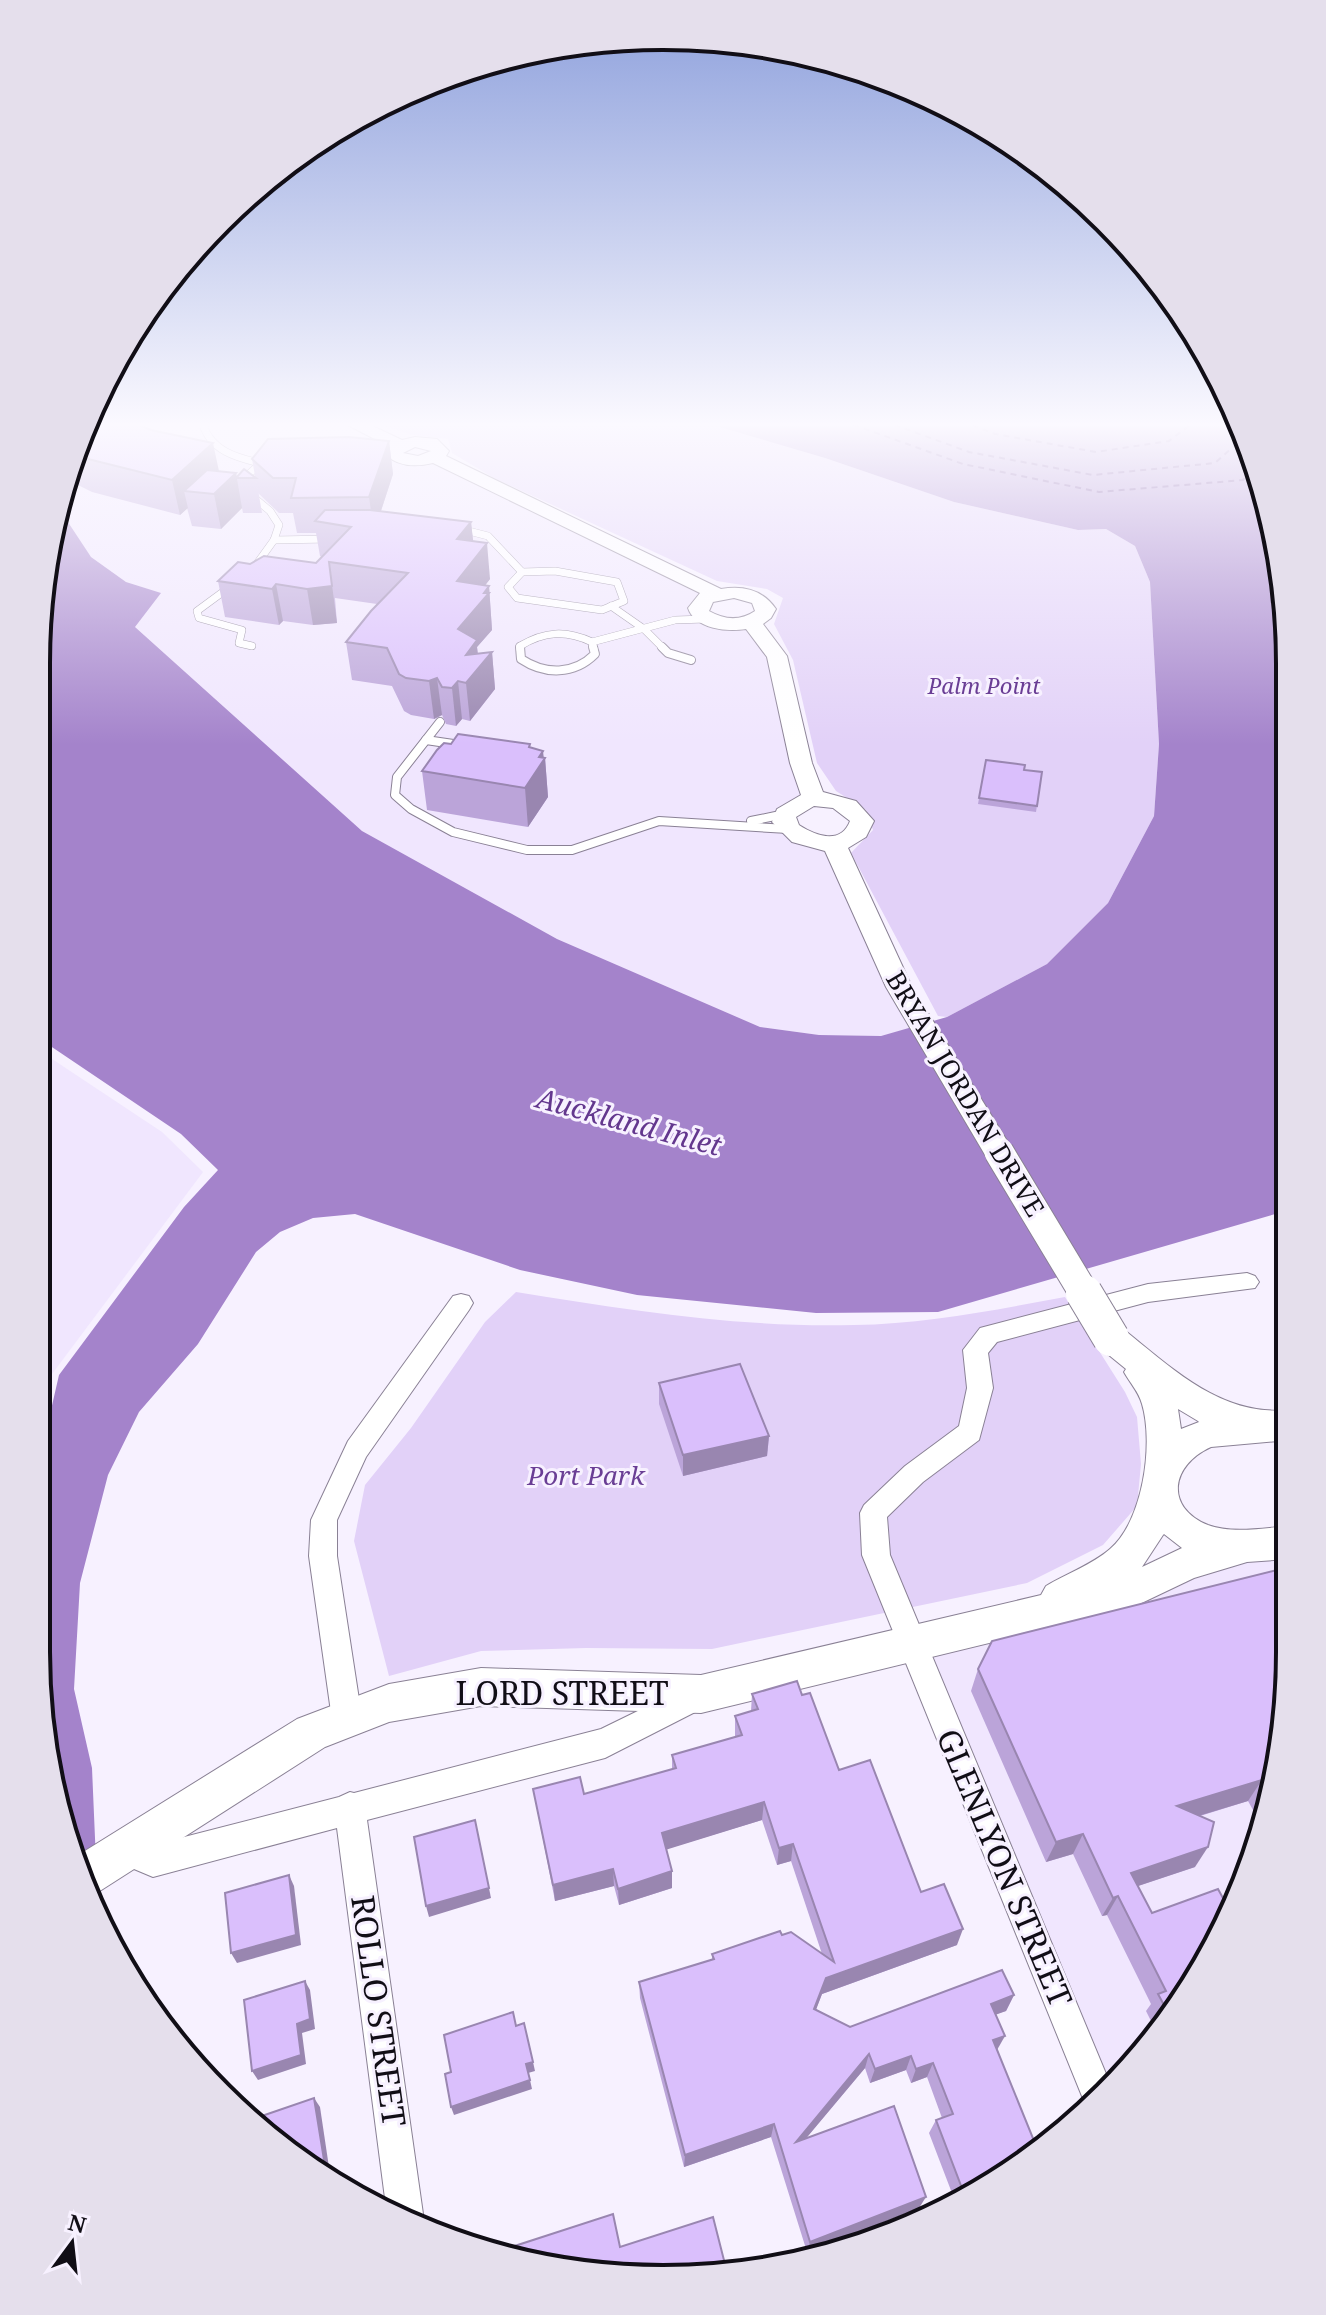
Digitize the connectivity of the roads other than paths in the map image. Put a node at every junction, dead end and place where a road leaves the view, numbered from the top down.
1 (278, 529) edge
2 (458, 529) edge
3 (583, 529) edge
4 (343, 539) edge
5 (274, 540) junction
6 (522, 572) junction
7 (245, 575) edge
8 (236, 582) edge
9 (716, 594) junction
10 (611, 606) junction
11 (702, 613) junction
12 (675, 620) junction
13 (751, 622) junction
14 (644, 629) junction
15 (592, 642) junction
16 (252, 646) dead end
17 (691, 660) dead end
18 (440, 722) dead end
19 (426, 740) junction
20 (460, 745) edge
21 (814, 799) junction
22 (787, 821) junction
23 (738, 824) junction
24 (834, 843) junction
25 (1247, 1282) dead end
26 (461, 1303) dead end
27 (1111, 1338) junction
28 (1276, 1426) edge
29 (1276, 1426) edge
30 (1161, 1472) junction
31 (1276, 1543) edge
32 (1243, 1547) junction
33 (1029, 1615) junction
34 (910, 1643) junction
35 (701, 1694) junction
36 (347, 1719) junction
37 (350, 1807) junction
38 (105, 1863) edge
39 (1094, 2087) edge
40 (404, 2207) edge

1 - 5 lane
2 - 6 lane
3 - 9 main road
4 - 5 lane
5 - 7 lane
6 - 10 lane
6 - 10 lane
8 - 16 lane
9 - 11 main road
9 - 13 main road
10 - 14 lane
11 - 12 lane
11 - 12 lane
11 - 13 main road
12 - 14 lane
13 - 21 main road
14 - 15 lane
14 - 17 lane
15 - 15 lane
18 - 19 lane
19 - 20 lane
19 - 23 lane
21 - 22 main road
21 - 24 main road
22 - 23 lane
22 - 23 lane
22 - 24 main road
24 - 27 main road, BRYAN JORDAN DRIVE, bridge
25 - 34 street, GLENLYON STREET
26 - 36 street
27 - 28 main road, BRYAN JORDAN DRIVE
27 - 30 main road, BRYAN JORDAN DRIVE
29 - 30 main road
30 - 32 main road
30 - 33 main road, LORD STREET
31 - 32 main road
32 - 33 main road, LORD STREET
33 - 34 main road, LORD STREET
34 - 35 main road, LORD STREET
34 - 39 street, GLENLYON STREET
35 - 36 main road, LORD STREET
35 - 37 street, LORD STREET
36 - 38 main road, LORD STREET
37 - 38 street, LORD STREET
37 - 40 street, ROLLO STREET

